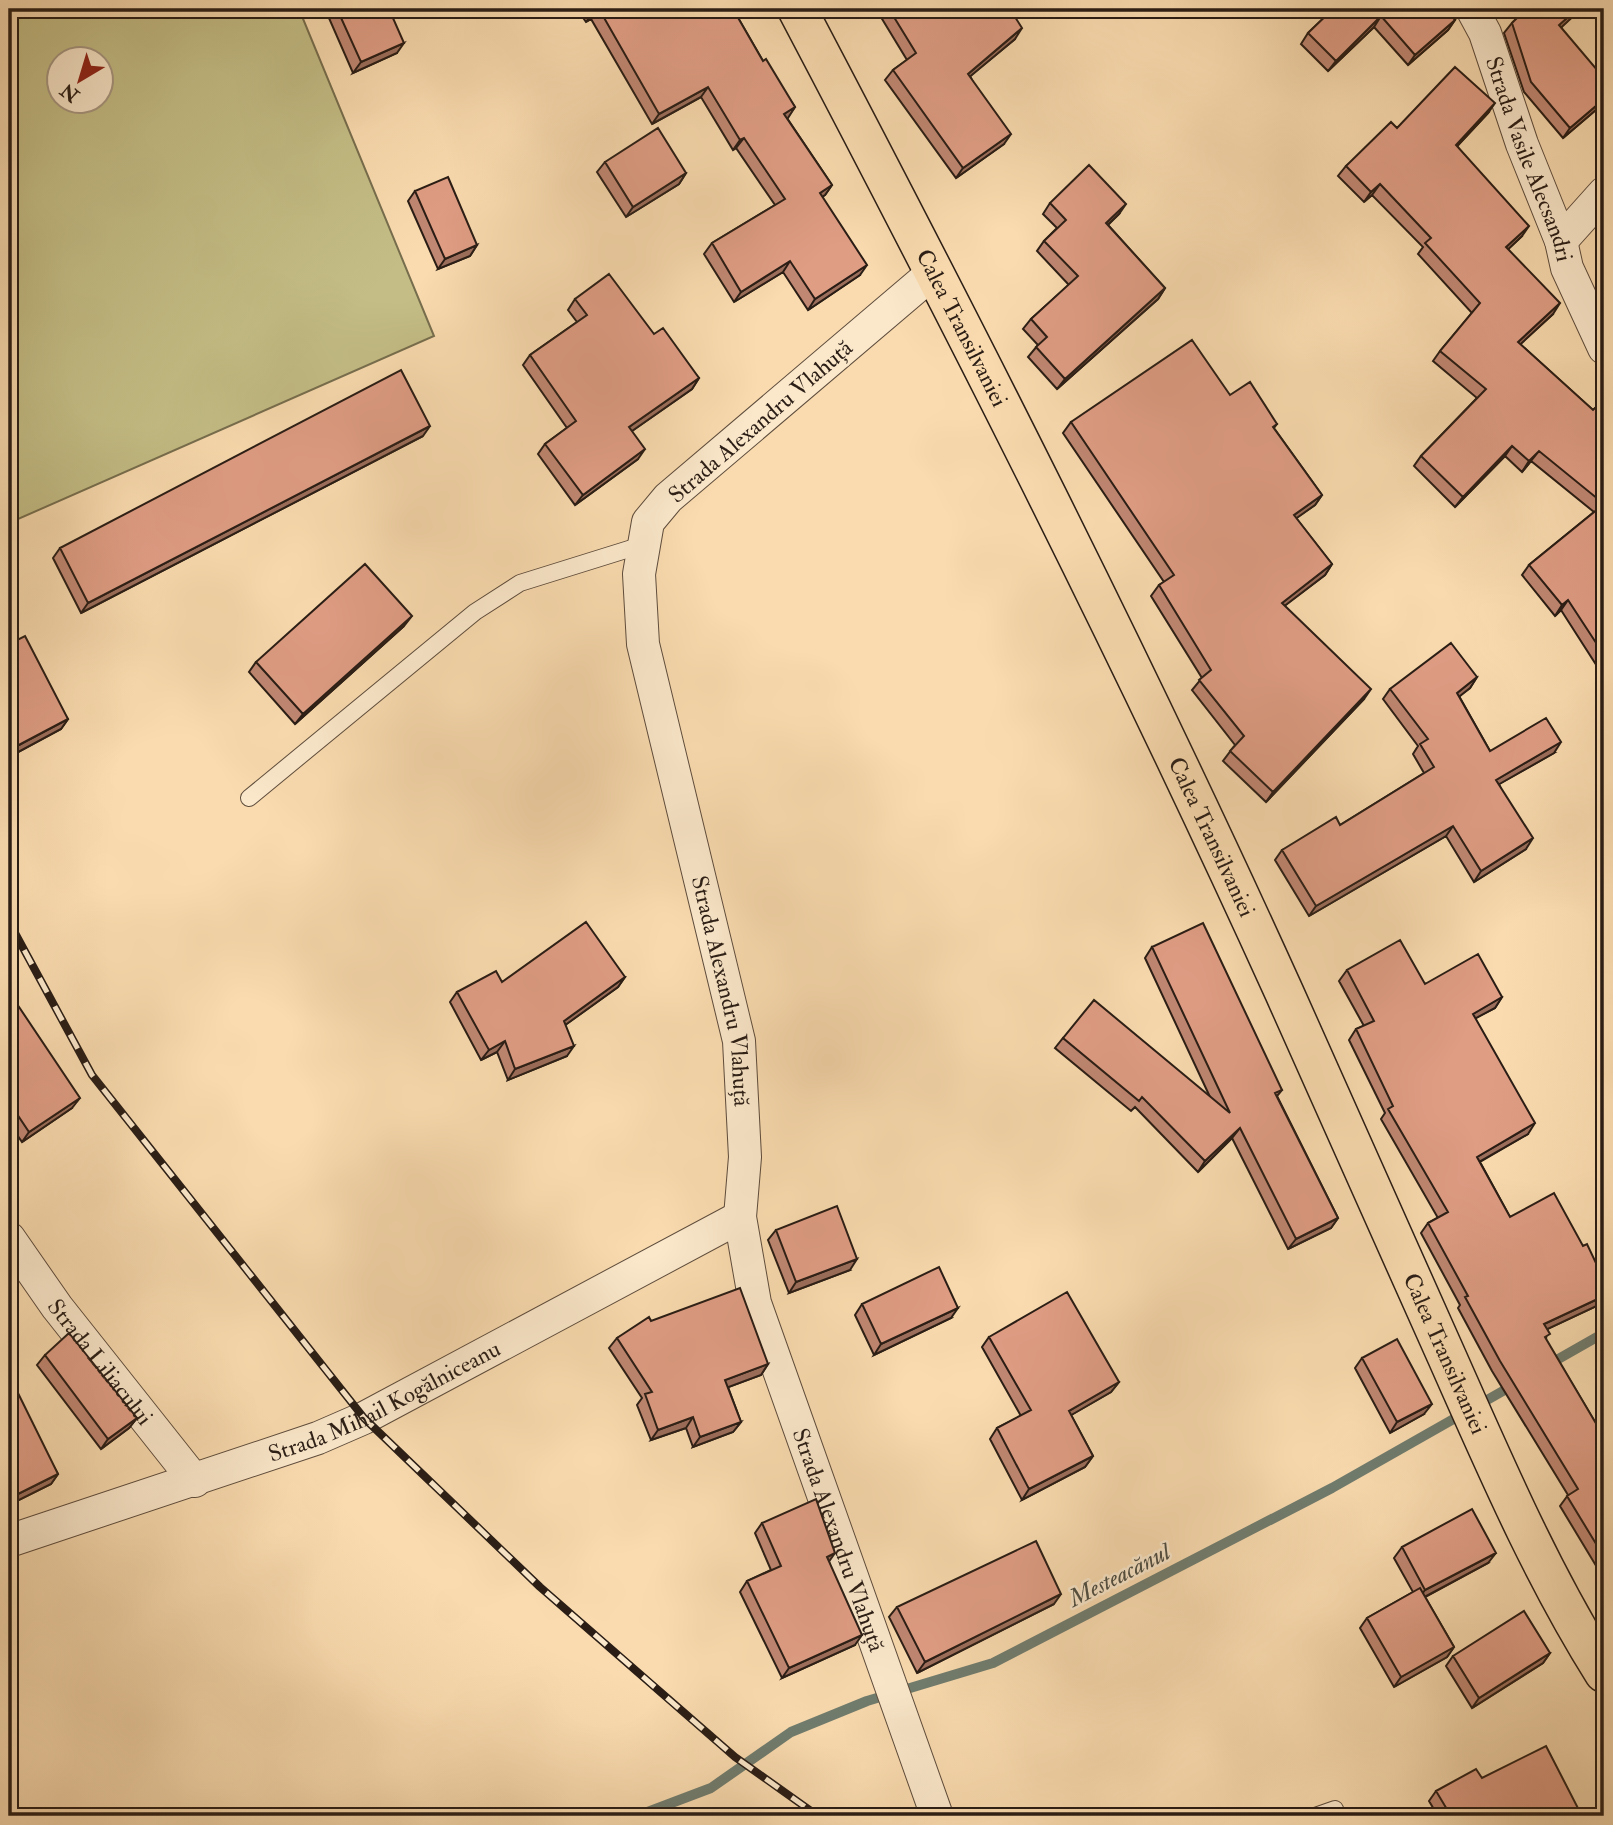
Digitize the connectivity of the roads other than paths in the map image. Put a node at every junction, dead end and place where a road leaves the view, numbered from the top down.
1 (797, 9) edge
2 (1472, 9) edge
3 (1604, 192) edge
4 (1561, 241) junction
5 (935, 271) junction
6 (1604, 348) edge
7 (645, 544) junction
8 (249, 798) dead end
9 (740, 1217) junction
10 (9, 1238) edge
11 (195, 1481) junction
12 (9, 1541) edge
13 (1604, 1673) edge
14 (1335, 1809) dead end
15 (937, 1816) edge
16 (1315, 1816) edge

1 - 5 highway, Calea Transilvaniei
2 - 4 street, Strada Vasile Alecsandri
3 - 4 street
4 - 6 street, Strada Vasile Alecsandri
5 - 7 street, Strada Alexandru Vlahuță
5 - 13 highway, Calea Transilvaniei
7 - 8 lane
7 - 9 street, Strada Alexandru Vlahuță
9 - 11 street, Strada Mihail Kogălniceanu
9 - 15 street, Strada Alexandru Vlahuță
10 - 11 street, Strada Liliacului
11 - 12 street, Strada Mihail Kogălniceanu
14 - 16 lane

